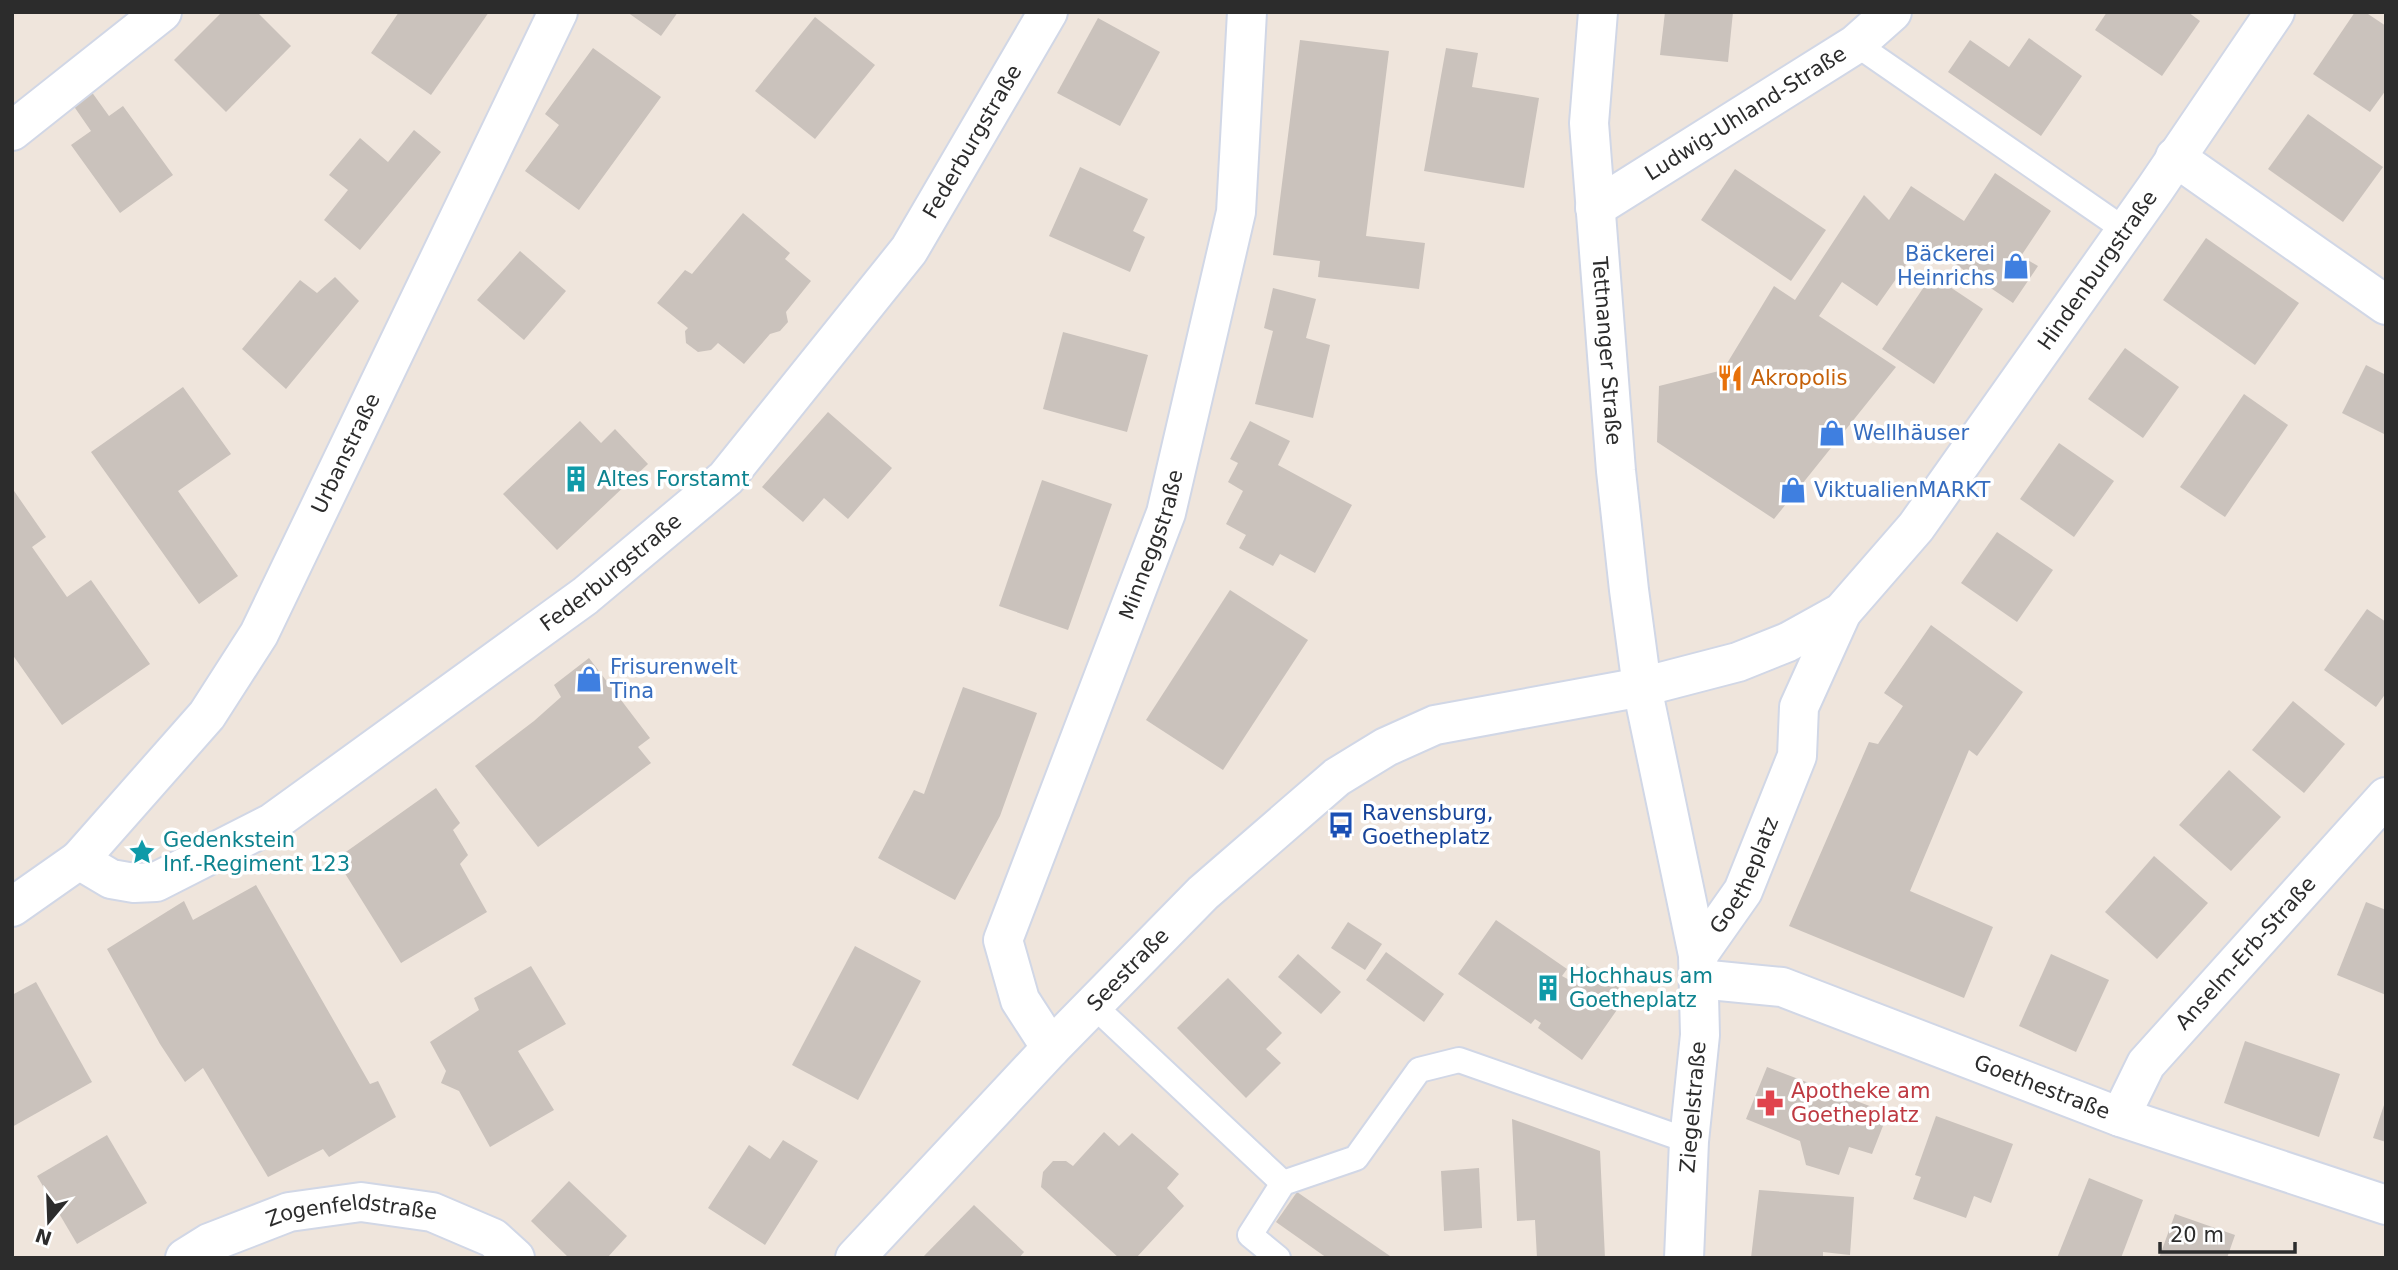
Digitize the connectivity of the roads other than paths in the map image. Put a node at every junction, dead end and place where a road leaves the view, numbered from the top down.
1 (162, 12) edge
2 (558, 12) edge
3 (1048, 12) edge
4 (1247, 12) edge
5 (1598, 12) edge
6 (1892, 12) edge
7 (2275, 12) edge
8 (1856, 44) junction
9 (12, 131) edge
10 (2175, 158) junction
11 (1595, 208) junction
12 (2124, 230) junction
13 (2386, 305) edge
14 (1916, 527) joint
15 (1842, 612) junction
16 (1642, 687) junction
17 (1435, 725) joint
18 (2386, 797) edge
19 (79, 860) junction
20 (12, 907) edge
21 (1698, 967) junction
22 (1093, 1005) junction
23 (1051, 1048) junction
24 (2120, 1117) junction
25 (1689, 1141) junction
26 (1283, 1183) junction
27 (2386, 1205) edge
28 (185, 1258) edge
29 (515, 1258) edge
30 (855, 1258) edge
31 (1278, 1258) edge
32 (1684, 1258) edge

1 - 9 street
2 - 19 street, Urbanstraße
3 - 19 street, Federburgstraße
4 - 23 street, Minneggstraße
5 - 11 street, Tettnanger Straße
6 - 8 street, Ludwig-Uhland-Straße
7 - 10 street, Hindenburgstraße
8 - 11 street, Ludwig-Uhland-Straße
8 - 12 lane
10 - 12 street, Hindenburgstraße
10 - 13 street
11 - 16 street, Tettnanger Straße
12 - 14 street, Hindenburgstraße
14 - 15 street, Goetheplatz
15 - 16 street, Goetheplatz
15 - 21 street, Goetheplatz
16 - 17 street, Goetheplatz
16 - 21 street, Goetheplatz
17 - 22 street, Seestraße
18 - 24 street, Anselm-Erb-Straße
19 - 20 street
21 - 24 street, Goethestraße
21 - 25 street, Ziegelstraße
22 - 23 street, Seestraße
22 - 26 lane
23 - 30 street, Seestraße
24 - 27 street, Goethestraße
25 - 26 lane
25 - 32 street, Ziegelstraße
26 - 31 lane
28 - 29 street, Zogenfeldstraße

